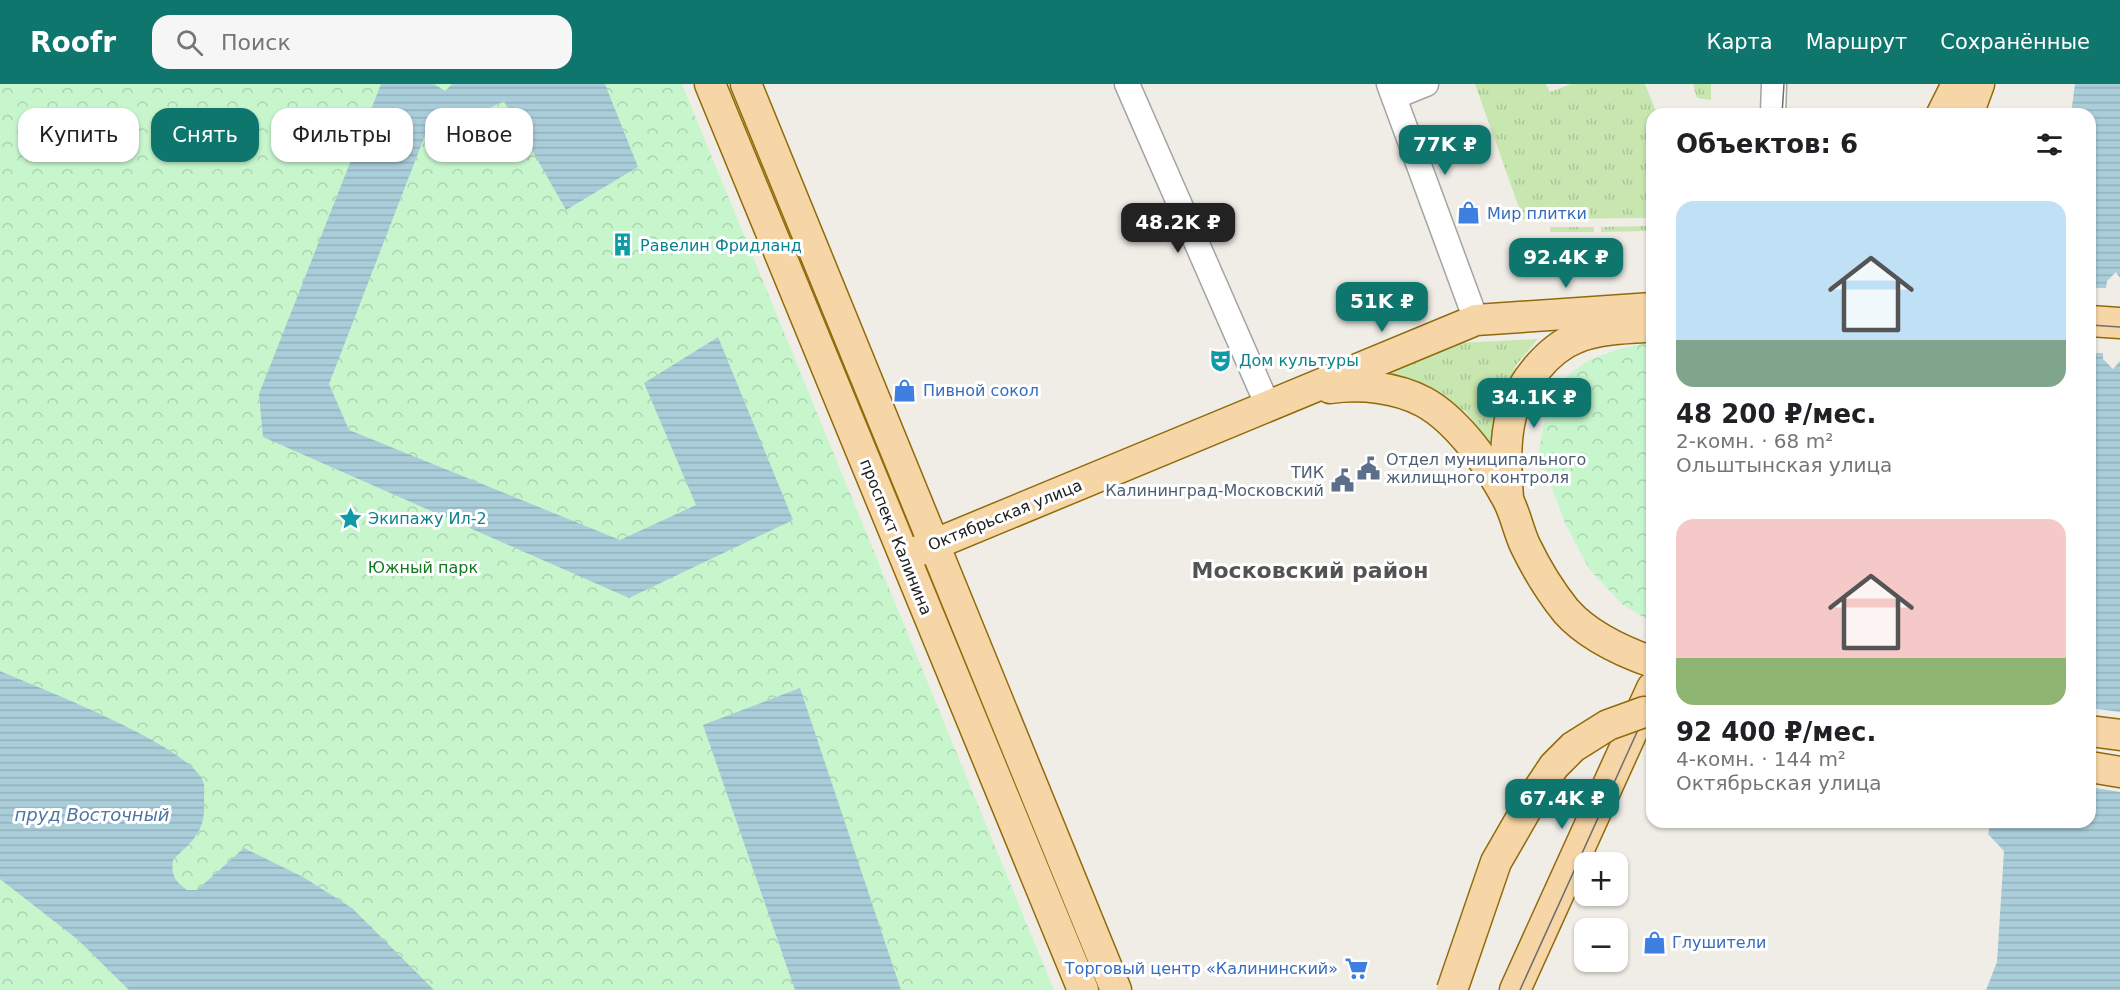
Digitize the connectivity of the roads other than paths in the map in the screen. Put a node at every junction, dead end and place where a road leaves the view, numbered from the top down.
1 (710, 84) edge
2 (746, 84) edge
3 (1126, 84) edge
4 (1426, 84) edge
5 (1774, 84) edge
6 (1957, 84) edge
7 (1979, 84) edge
8 (1391, 90) edge
9 (1773, 108) edge
10 (1945, 108) edge
11 (1970, 108) edge
12 (1646, 308) edge
13 (1476, 320) junction
14 (2096, 321) edge
15 (2120, 323) edge
16 (1646, 327) edge
17 (2096, 337) edge
18 (2120, 338) edge
19 (1307, 390) junction
20 (1268, 406) junction
21 (1508, 499) junction
22 (935, 544) junction
23 (905, 556) junction
24 (1646, 660) edge
25 (1646, 711) edge
26 (1646, 717) edge
27 (1646, 719) edge
28 (2096, 732) edge
29 (2120, 735) edge
30 (2096, 768) edge
31 (2120, 772) edge
32 (1591, 852) edge
33 (1574, 892) edge
34 (1083, 990) edge
35 (1116, 990) edge
36 (1452, 990) edge
37 (1515, 990) edge
38 (1529, 990) edge

1 - 23 main road, проспект Калинина
2 - 22 main road, проспект Калинина
3 - 20 street
4 - 8 street
5 - 9 street
6 - 10 main road
7 - 11 main road
8 - 13 street
12 - 13 main road, Октябрьская улица
13 - 19 main road, Октябрьская улица
14 - 15 main road
16 - 21 main road
17 - 18 main road
19 - 20 main road, Октябрьская улица
19 - 21 main road
20 - 22 main road, Октябрьская улица
21 - 24 main road
22 - 23 main road, Октябрьская улица
22 - 35 main road, проспект Калинина
23 - 34 main road, проспект Калинина
25 - 36 main road, bridge
26 - 37 main road
27 - 32 main road
28 - 29 main road
30 - 31 main road
33 - 38 main road

